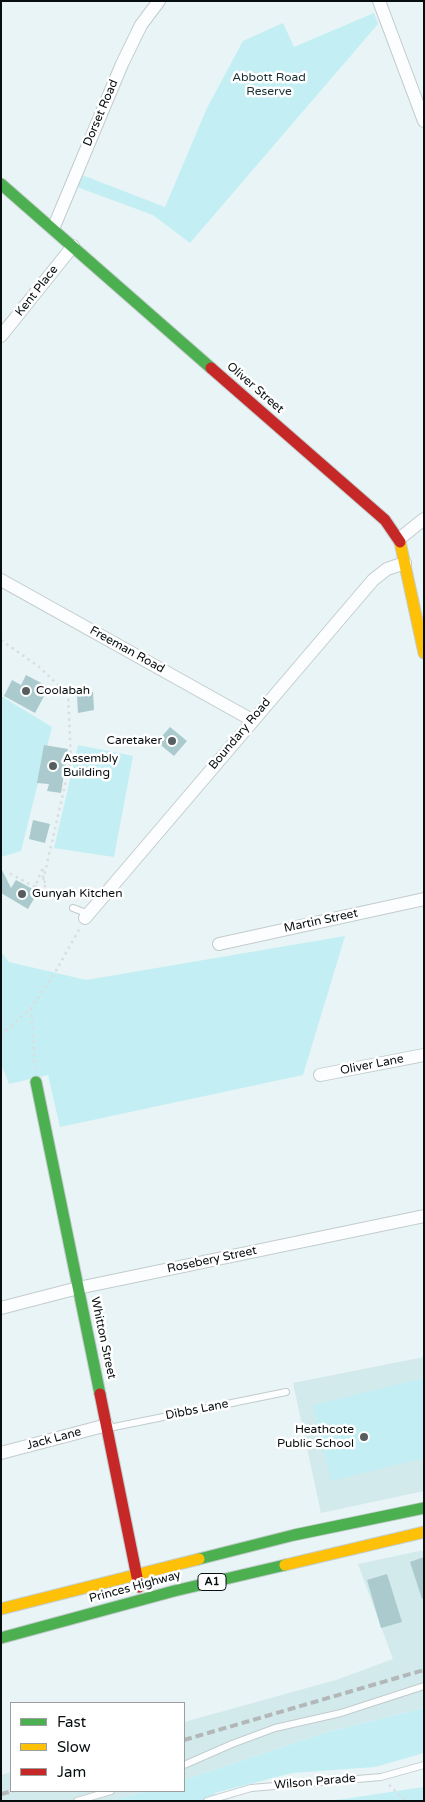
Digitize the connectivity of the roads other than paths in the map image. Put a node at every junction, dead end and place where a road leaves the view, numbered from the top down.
1 (159, 1) edge
2 (379, 1) edge
3 (424, 121) edge
4 (1, 184) edge
5 (53, 229) junction
6 (73, 246) junction
7 (1, 336) edge
8 (424, 518) edge
9 (399, 539) junction
10 (405, 563) junction
11 (1, 580) edge
12 (424, 654) edge
13 (252, 720) junction
14 (424, 899) edge
15 (73, 908) dead end
16 (87, 916) joint
17 (219, 944) dead end
18 (424, 1055) edge
19 (320, 1075) dead end
20 (36, 1082) road end
21 (424, 1216) edge
22 (78, 1288) junction
23 (1, 1308) edge
24 (286, 1392) dead end
25 (107, 1427) junction
26 (1, 1453) edge
27 (424, 1508) edge
28 (424, 1532) edge
29 (137, 1574) junction
30 (140, 1600) junction
31 (1, 1609) edge
32 (1, 1638) edge
33 (424, 1686) edge
34 (424, 1764) edge
35 (185, 1765) edge
36 (108, 1792) edge
37 (76, 1801) edge
38 (207, 1801) edge

1 - 5 street, Dorset Road
2 - 3 street
4 - 5 main road, Oliver Street
5 - 6 main road, Oliver Street
6 - 7 street, Kent Place
6 - 9 main road, Oliver Street
8 - 9 street
9 - 10 main road, Oliver Street
10 - 12 main road, Oliver Street
10 - 13 street, Boundary Road
11 - 13 street, Freeman Road
13 - 16 street, Boundary Road
14 - 17 street, Martin Street
15 - 16 lane
18 - 19 street, Oliver Lane
20 - 22 main road, Whitton Street
21 - 22 street, Rosebery Street
22 - 23 street, Rosebery Street
22 - 25 main road, Whitton Street
24 - 25 lane, Dibbs Lane
25 - 26 street, Jack Lane
25 - 29 main road, Whitton Street
27 - 29 main road, Princes Highway / A1
28 - 30 main road, Princes Highway / A1
29 - 30 main road, Whitton Street
29 - 31 main road, Princes Highway / A1
30 - 32 main road, Princes Highway / A1
33 - 35 lane
34 - 38 lane, Wilson Parade
36 - 37 lane

